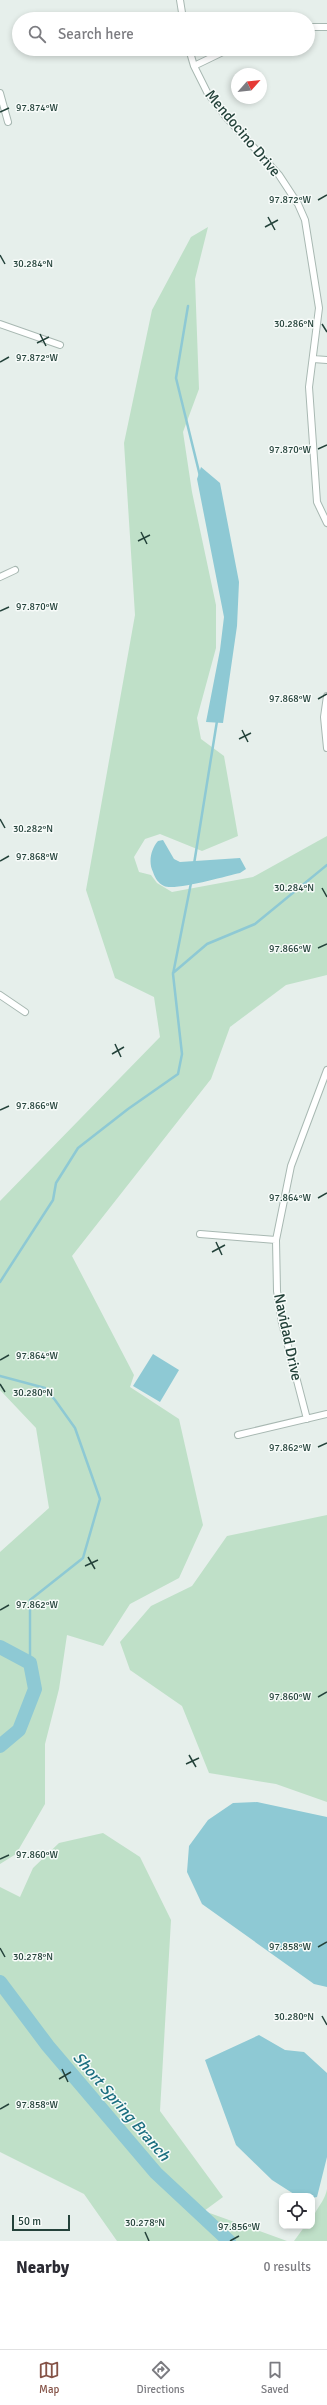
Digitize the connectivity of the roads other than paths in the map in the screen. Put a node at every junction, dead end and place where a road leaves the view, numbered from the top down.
1 (180, 0) edge
2 (182, 12) edge
3 (315, 27) edge
4 (327, 27) edge
5 (191, 56) edge
6 (215, 56) edge
7 (194, 66) junction
8 (0, 93) edge
9 (8, 122) dead end
10 (0, 324) edge
11 (60, 345) dead end
12 (313, 359) junction
13 (327, 360) edge
14 (327, 523) edge
15 (15, 570) dead end
16 (0, 577) edge
17 (327, 696) edge
18 (327, 748) edge
19 (0, 995) edge
20 (25, 1012) dead end
21 (327, 1070) edge
22 (200, 1234) dead end
23 (276, 1240) junction
24 (327, 1414) edge
25 (307, 1419) junction
26 (238, 1435) dead end

1 - 2 street
3 - 4 street
5 - 7 street, Mendocino Drive
6 - 7 street
7 - 12 street, Mendocino Drive
8 - 9 street
10 - 11 street
12 - 13 street
12 - 14 street, Mendocino Drive
15 - 16 street
17 - 18 street
19 - 20 street
21 - 23 street, Navidad Drive
22 - 23 street
23 - 25 street, Navidad Drive
24 - 25 street
25 - 26 street

